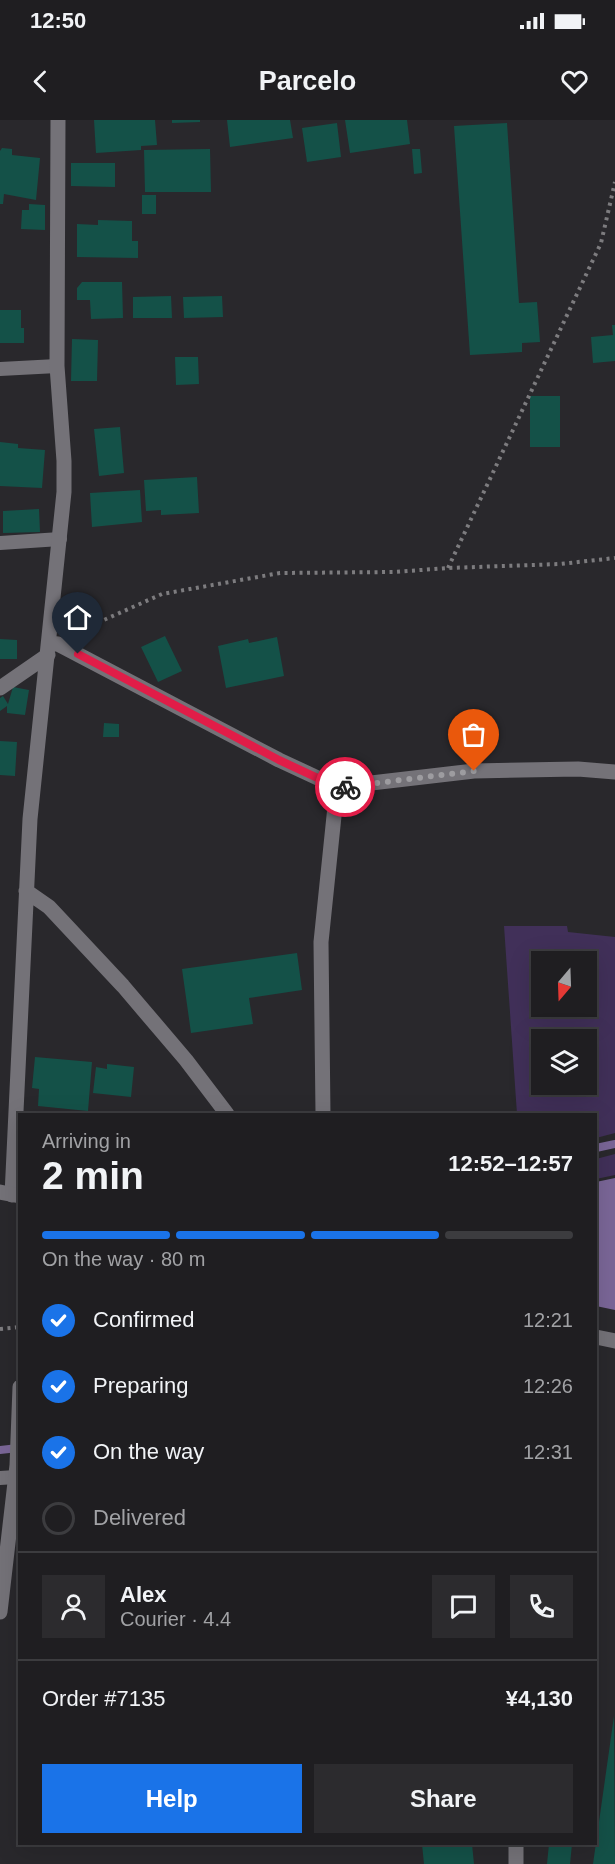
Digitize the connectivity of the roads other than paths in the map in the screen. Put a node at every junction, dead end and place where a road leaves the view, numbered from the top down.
1 (58, 120) edge
2 (57, 366) junction
3 (0, 369) edge
4 (60, 539) junction
5 (0, 543) edge
6 (52, 647) junction
7 (0, 688) edge
8 (615, 772) edge
9 (337, 787) junction
10 (26, 891) junction
11 (226, 1113) edge
12 (323, 1113) edge
13 (11, 1194) edge
14 (597, 1336) edge
15 (615, 1341) edge
16 (18, 1439) edge
17 (17, 1471) junction
18 (0, 1478) edge
19 (0, 1612) edge
20 (516, 1845) edge
21 (516, 1864) edge

1 - 2 street
2 - 3 lane
2 - 4 street
4 - 5 lane
4 - 6 street
6 - 7 street
6 - 9 street
6 - 10 street
8 - 9 street
9 - 12 street
10 - 11 street
10 - 13 street
14 - 15 street
16 - 17 street
17 - 18 lane
17 - 19 street
20 - 21 street

